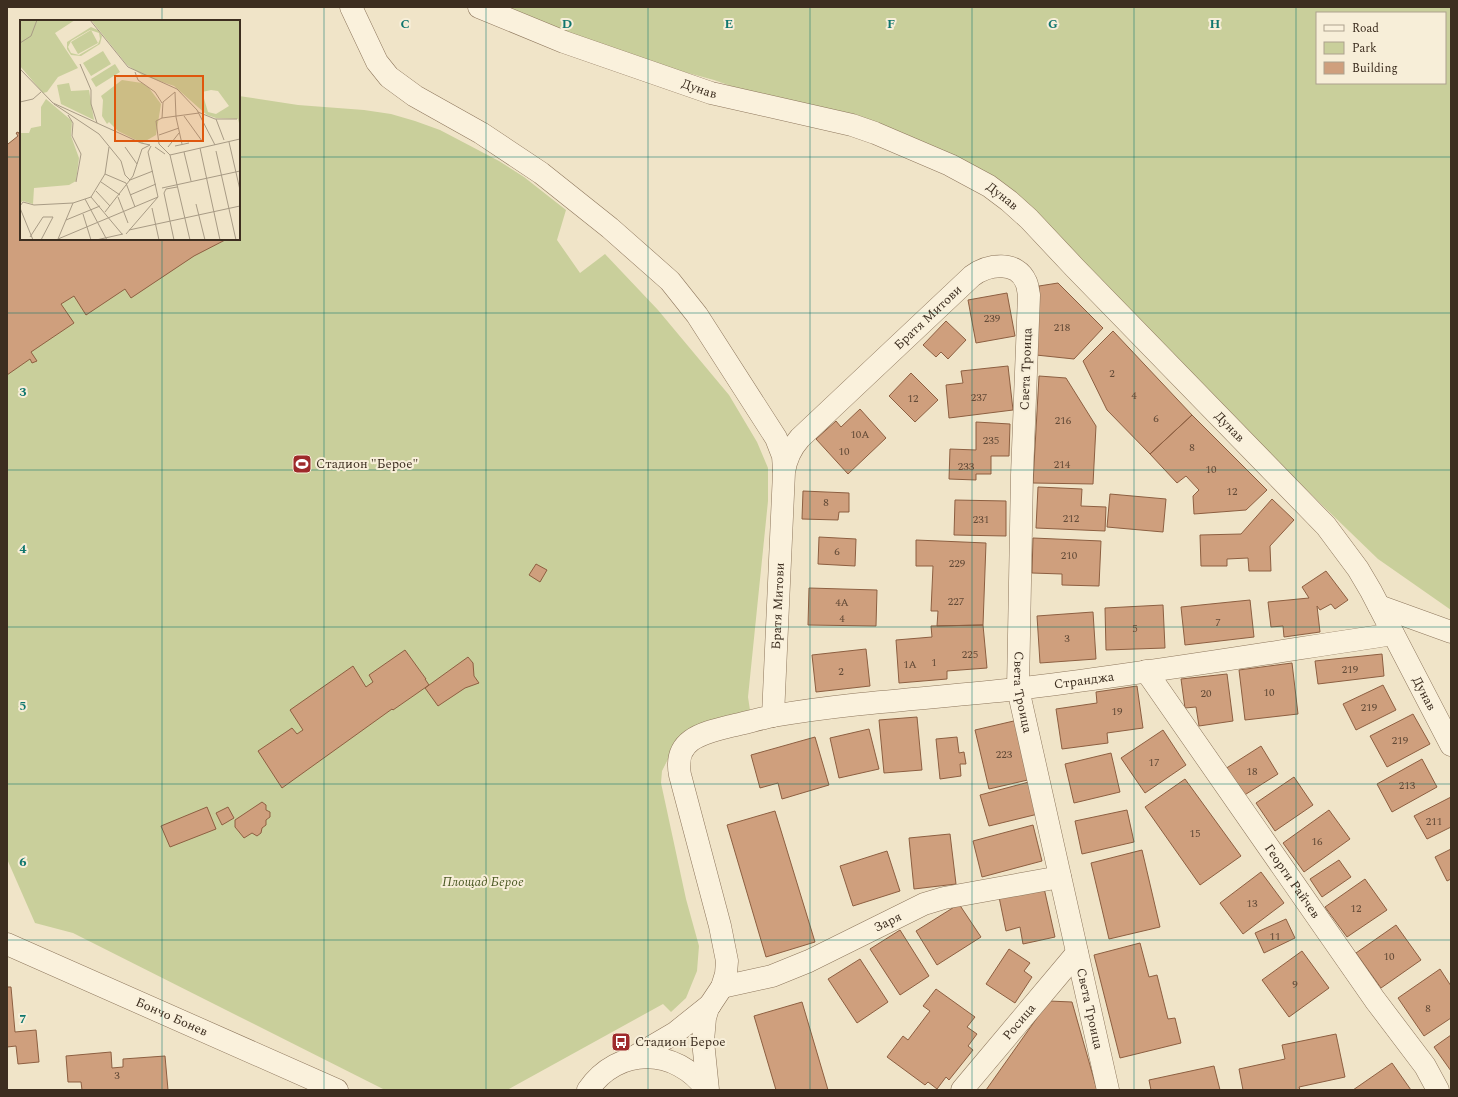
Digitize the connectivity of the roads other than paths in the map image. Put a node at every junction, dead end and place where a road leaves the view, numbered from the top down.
1 (351, 7) edge
2 (479, 7) edge
3 (1027, 286) joint
4 (784, 472) junction
5 (1379, 606) junction
6 (1451, 632) edge
7 (1393, 634) junction
8 (1146, 671) junction
9 (1018, 689) junction
10 (773, 716) junction
11 (1448, 734) edge
12 (1060, 876) junction
13 (7, 944) edge
14 (1077, 953) junction
15 (722, 987) junction
16 (710, 1005) junction
17 (630, 1059) junction
18 (592, 1084) edge
19 (337, 1090) edge
20 (577, 1090) edge
21 (707, 1090) edge
22 (962, 1090) edge
23 (1108, 1090) edge
24 (1438, 1090) edge

1 - 4 street
2 - 5 street, Дунав
3 - 4 street, Братя Митови
3 - 9 street, Света Троица
4 - 10 street, Братя Митови
5 - 6 street
5 - 7 street, Дунав
7 - 8 street, Странджа
7 - 11 street, Дунав
8 - 9 street, Странджа
8 - 24 street, Георги Райчев
9 - 10 street, Странджа
9 - 12 street, Света Троица
10 - 15 street
12 - 14 street, Света Троица
12 - 15 street, Заря
13 - 19 street, Бончо Бонев
14 - 22 street, Росица
14 - 23 street, Света Троица
15 - 16 street
16 - 17 street
16 - 21 street
17 - 18 street
17 - 21 street
18 - 20 street

